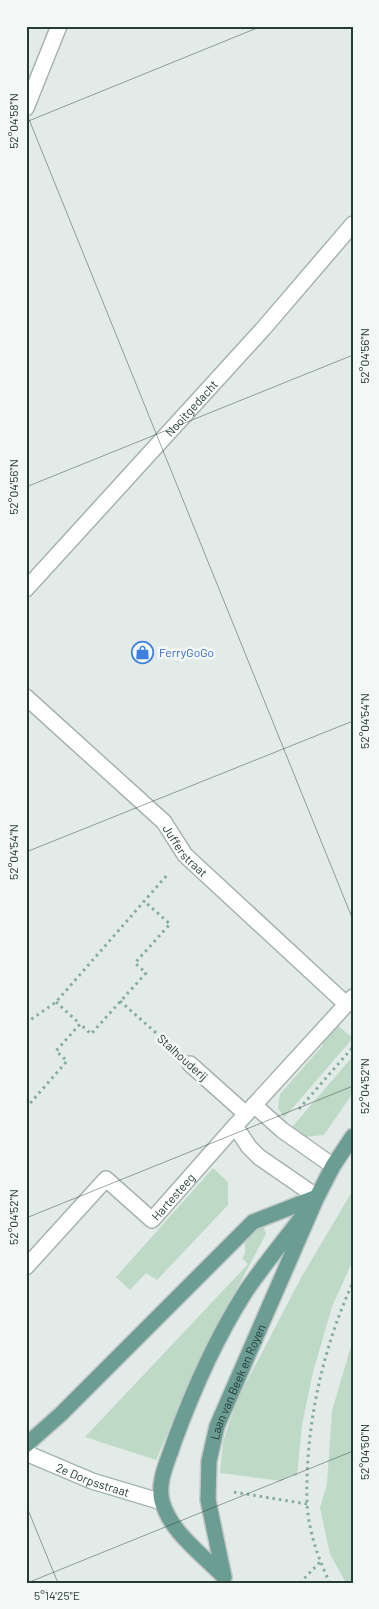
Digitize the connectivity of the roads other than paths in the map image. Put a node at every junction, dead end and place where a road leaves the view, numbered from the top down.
1 (59, 26) edge
2 (26, 108) edge
3 (353, 224) edge
4 (26, 589) edge
5 (26, 697) edge
6 (350, 1000) edge
7 (190, 1064) road end
8 (250, 1109) junction
9 (236, 1126) junction
10 (353, 1136) edge
11 (333, 1166) junction
12 (317, 1196) junction
13 (26, 1267) edge
14 (26, 1446) edge
15 (26, 1452) edge
16 (162, 1502) junction
17 (224, 1581) edge

1 - 2 street
3 - 4 street, Nooitgedacht
5 - 6 street, Jufferstraat
6 - 8 street
7 - 8 street, Stalhouderij
8 - 9 street
8 - 11 street, Stalhouderij
9 - 12 street
9 - 13 street, Hartesteeg
10 - 11 main road, Laan van Beek en Royen
11 - 12 main road, Laan van Beek en Royen
12 - 14 main road
12 - 16 main road, Laan van Beek en Royen
12 - 17 main road, Laan van Beek en Royen
15 - 16 street, 2e Dorpsstraat
16 - 17 main road

